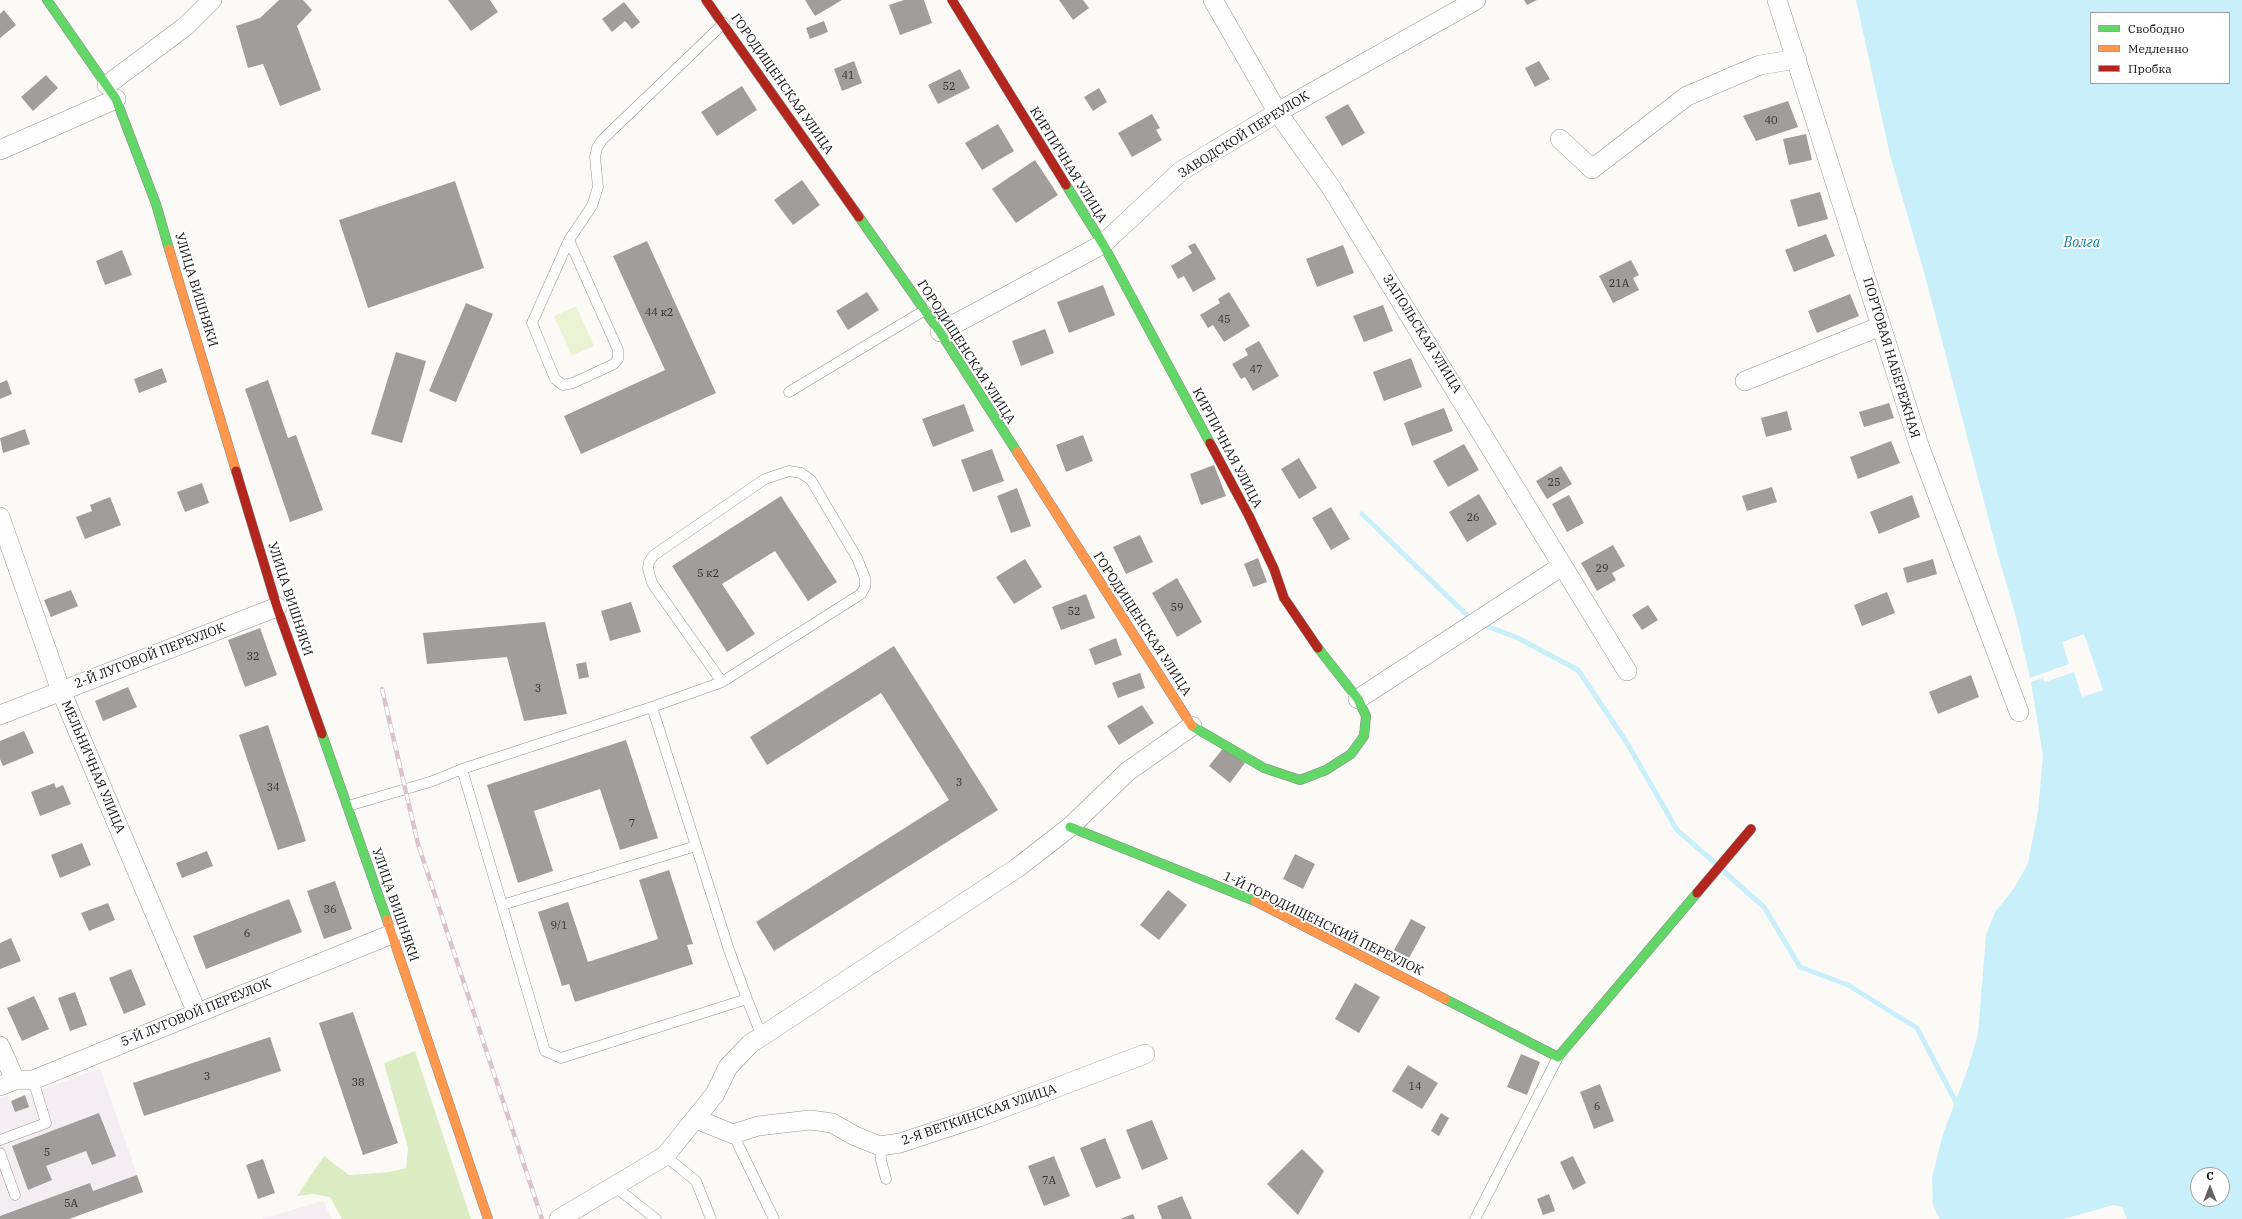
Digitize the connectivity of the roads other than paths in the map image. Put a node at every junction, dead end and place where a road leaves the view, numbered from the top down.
1 (47, 0) edge
2 (212, 0) edge
3 (706, 0) edge
4 (952, 0) edge
5 (1213, 0) edge
6 (1476, 0) edge
7 (1777, 0) edge
8 (724, 23) junction
9 (1797, 59) junction
10 (111, 92) junction
11 (1278, 112) junction
12 (1560, 139) dead end
13 (0, 150) edge
14 (570, 240) junction
15 (1103, 244) junction
16 (924, 310) junction
17 (1881, 326) junction
18 (940, 332) junction
19 (1745, 381) dead end
20 (788, 392) dead end
21 (0, 517) edge
22 (1562, 566) junction
23 (277, 607) junction
24 (1627, 671) dead end
25 (722, 682) junction
26 (61, 691) junction
27 (1358, 699) junction
28 (652, 707) junction
29 (2019, 712) dead end
30 (0, 715) edge
31 (1192, 726) junction
32 (462, 769) junction
33 (348, 806) junction
34 (1070, 827) junction
35 (1751, 828) dead end
36 (696, 846) junction
37 (502, 905) junction
38 (392, 934) junction
39 (747, 999) junction
40 (197, 1012) junction
41 (762, 1037) junction
42 (0, 1046) edge
43 (1146, 1054) dead end
44 (1558, 1057) junction
45 (16, 1082) edge
46 (696, 1119) junction
47 (733, 1134) junction
48 (0, 1140) edge
49 (880, 1146) junction
50 (0, 1153) edge
51 (665, 1156) junction
52 (886, 1179) dead end
53 (614, 1186) junction
54 (15, 1195) dead end
55 (488, 1219) edge
56 (559, 1219) edge
57 (656, 1219) edge
58 (711, 1219) edge
59 (774, 1219) edge
60 (1475, 1219) edge

1 - 10 street, УЛИЦА ВИШНЯКИ
2 - 10 street
3 - 8 street, ГОРОДИЩЕНСКАЯ УЛИЦА
4 - 15 street, КИРПИЧНАЯ УЛИЦА
5 - 11 street, ЗАПОЛЬСКАЯ УЛИЦА
6 - 11 street, ЗАВОДСКОЙ ПЕРЕУЛОК
7 - 9 street, ПОРТОВАЯ НАБЕРЕЖНАЯ
8 - 14 lane
8 - 16 street, ГОРОДИЩЕНСКАЯ УЛИЦА
9 - 12 street
9 - 17 street, ПОРТОВАЯ НАБЕРЕЖНАЯ
10 - 13 street
10 - 23 street, УЛИЦА ВИШНЯКИ
11 - 15 street, ЗАВОДСКОЙ ПЕРЕУЛОК
11 - 22 street, ЗАПОЛЬСКАЯ УЛИЦА
14 - 14 lane
15 - 18 street, ЗАВОДСКОЙ ПЕРЕУЛОК
15 - 27 street, КИРПИЧНАЯ УЛИЦА
16 - 18 street, ГОРОДИЩЕНСКАЯ УЛИЦА
16 - 20 lane
17 - 19 street
17 - 29 street, ПОРТОВАЯ НАБЕРЕЖНАЯ
18 - 31 street, ГОРОДИЩЕНСКАЯ УЛИЦА
21 - 26 street, МЕЛЬНИЧНАЯ УЛИЦА
22 - 24 street, ЗАПОЛЬСКАЯ УЛИЦА
22 - 27 street
23 - 26 street, 2-Й ЛУГОВОЙ ПЕРЕУЛОК
23 - 33 street, УЛИЦА ВИШНЯКИ
25 - 25 lane
25 - 28 lane
26 - 30 street, 2-Й ЛУГОВОЙ ПЕРЕУЛОК
26 - 40 street, МЕЛЬНИЧНАЯ УЛИЦА
27 - 31 street, КИРПИЧНАЯ УЛИЦА
28 - 32 lane
28 - 36 lane
31 - 34 street
32 - 33 lane
32 - 37 lane
33 - 38 street, УЛИЦА ВИШНЯКИ
34 - 41 street
34 - 44 street, 1-Й ГОРОДИЩЕНСКИЙ ПЕРЕУЛОК
35 - 44 street
36 - 37 lane
36 - 39 lane
37 - 39 lane
38 - 40 street, 5-Й ЛУГОВОЙ ПЕРЕУЛОК
38 - 55 street, УЛИЦА ВИШНЯКИ
39 - 41 lane
40 - 45 street, 5-Й ЛУГОВОЙ ПЕРЕУЛОК
41 - 46 street
42 - 45 street
43 - 49 street, 2-Я ВЕТКИНСКАЯ УЛИЦА
44 - 60 lane
45 - 48 lane
46 - 47 street
46 - 51 street
47 - 49 street
47 - 59 lane
49 - 52 lane
50 - 54 lane
51 - 53 street
51 - 58 lane
53 - 56 street
53 - 57 lane

